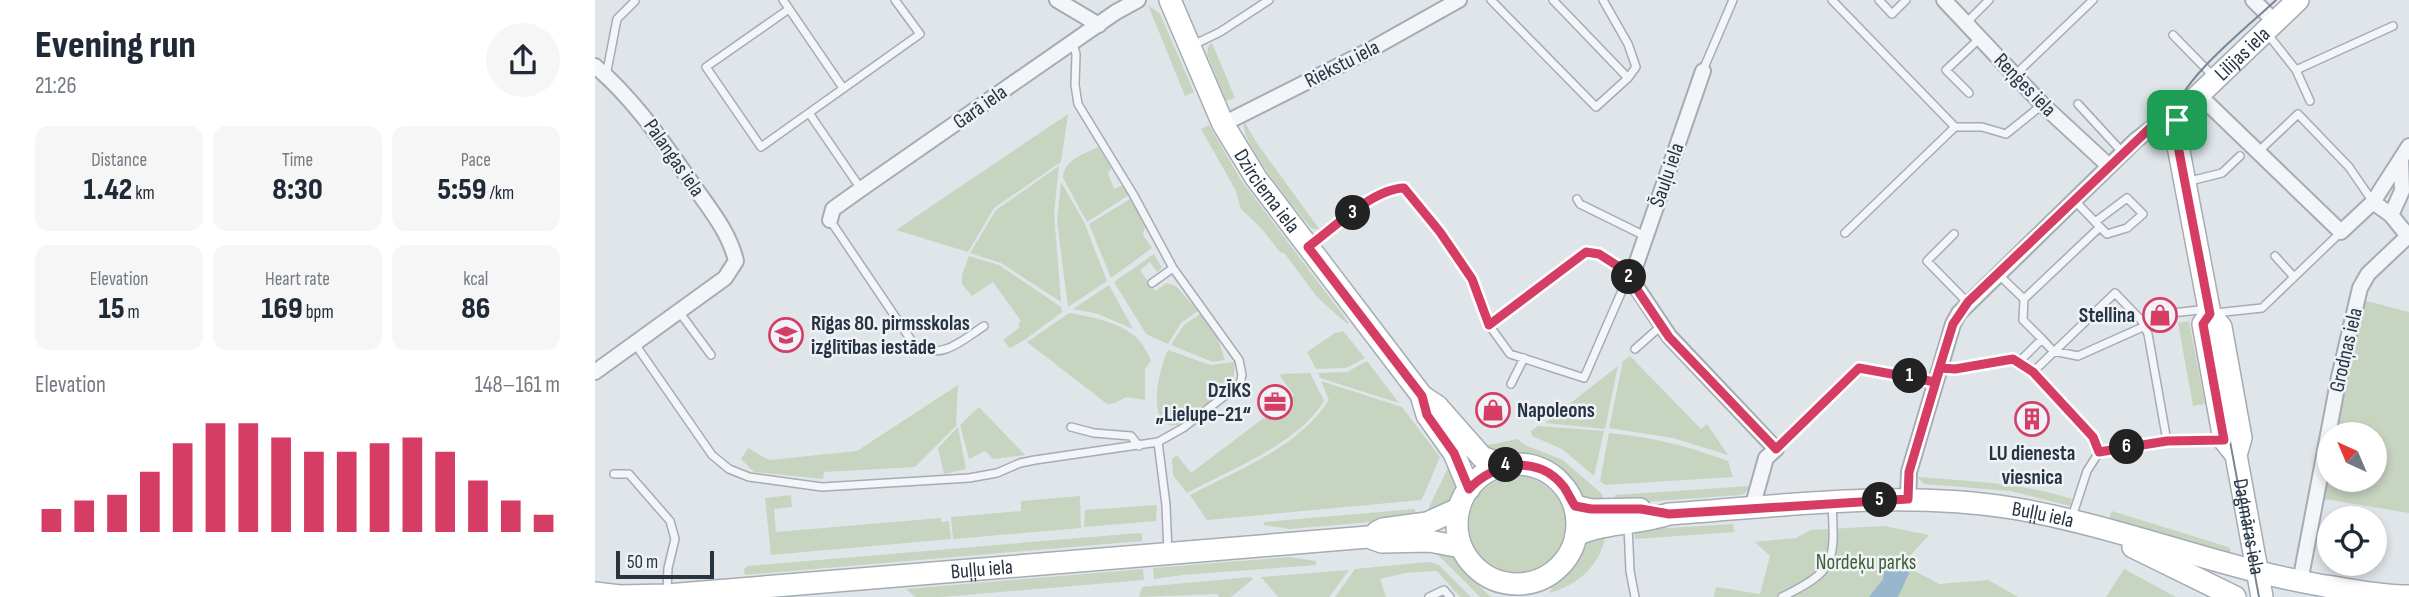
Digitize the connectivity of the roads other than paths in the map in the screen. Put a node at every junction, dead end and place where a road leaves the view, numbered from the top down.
1 (783, 0) edge
2 (895, 0) edge
3 (1057, 0) edge
4 (1138, 0) edge
5 (1170, 0) edge
6 (1269, 0) edge
7 (1459, 0) edge
8 (1491, 0) edge
9 (1553, 0) edge
10 (1603, 0) edge
11 (1733, 0) edge
12 (1832, 0) edge
13 (1879, 0) edge
14 (1906, 0) edge
15 (1944, 0) edge
16 (1989, 0) edge
17 (2093, 0) edge
18 (2253, 0) edge
19 (2298, 0) edge
20 (635, 1) edge
21 (789, 9) junction
22 (1966, 23) junction
23 (1099, 25) junction
24 (2393, 26) dead end
25 (2270, 27) junction
26 (2173, 35) dead end
27 (1980, 38) junction
28 (1073, 44) junction
29 (1189, 46) junction
30 (601, 71) edge
31 (1703, 71) joint
32 (2296, 71) junction
33 (2015, 75) junction
34 (1628, 78) junction
35 (2216, 79) junction
36 (843, 88) junction
37 (1969, 93) dead end
38 (2199, 95) junction
39 (2310, 101) dead end
40 (2042, 104) junction
41 (2078, 104) dead end
42 (809, 113) junction
43 (2177, 120) junction
44 (1223, 124) junction
45 (1955, 127) junction
46 (2409, 146) edge
47 (2259, 152) junction
48 (2123, 153) junction
49 (2240, 156) dead end
50 (2401, 160) junction
51 (2109, 166) junction
52 (2184, 182) junction
53 (861, 189) junction
54 (1577, 199) dead end
55 (2074, 200) junction
56 (2404, 200) edge
57 (2373, 202) junction
58 (2391, 215) junction
59 (830, 220) joint
60 (2098, 224) junction
61 (2341, 232) junction
62 (1845, 233) dead end
63 (1954, 234) dead end
64 (1646, 236) junction
65 (2409, 236) edge
66 (1308, 247) junction
67 (2275, 256) dead end
68 (1173, 268) junction
69 (1998, 274) junction
70 (2294, 277) junction
71 (1631, 279) junction
72 (1152, 283) dead end
73 (2024, 299) junction
74 (1968, 302) junction
75 (2209, 312) junction
76 (680, 313) junction
77 (2172, 313) dead end
78 (1489, 325) junction
79 (984, 326) dead end
80 (1661, 326) junction
81 (2145, 326) junction
82 (2042, 339) junction
83 (635, 344) junction
84 (1635, 349) dead end
85 (2053, 351) junction
86 (711, 355) dead end
87 (1524, 358) junction
88 (2019, 362) junction
89 (595, 372) edge
90 (2033, 372) junction
91 (1938, 374) junction
92 (1511, 384) dead end
93 (1422, 396) junction
94 (1071, 427) dead end
95 (2167, 441) junction
96 (1158, 442) junction
97 (2234, 445) junction
98 (1139, 446) junction
99 (1776, 449) junction
100 (2099, 452) junction
101 (1503, 466) junction
102 (614, 474) dead end
103 (1469, 489) junction
104 (1908, 499) junction
105 (1832, 502) junction
106 (1575, 506) junction
107 (1752, 508) junction
108 (1458, 509) junction
109 (1669, 514) junction
110 (2070, 521) junction
111 (1628, 523) junction
112 (2101, 528) junction
113 (1576, 535) junction
114 (1368, 537) junction
115 (1461, 547) junction
116 (1168, 553) junction
117 (2257, 571) junction
118 (1490, 579) junction
119 (2300, 582) junction
120 (1542, 587) edge
121 (789, 591) edge
122 (595, 593) edge
123 (667, 595) junction
124 (2409, 596) edge
125 (1429, 597) edge
126 (1450, 597) edge
127 (1503, 597) edge
128 (1635, 597) edge
129 (1782, 597) edge
130 (2235, 597) edge
131 (2262, 597) edge

1 - 21 lane
2 - 36 lane
3 - 23 street
4 - 23 street, Garā iela
5 - 29 street, Dzirciema iela
6 - 29 lane
7 - 44 street, Riekstu iela
8 - 34 lane
9 - 34 lane
10 - 34 lane
11 - 31 lane
12 - 45 lane
13 - 14 lane
15 - 22 street, Reņģes iela
16 - 22 lane
17 - 33 lane
18 - 25 street
19 - 25 street, Lilijas iela
20 - 30 lane
21 - 36 lane
21 - 42 lane
22 - 27 street, Reņģes iela
23 - 28 street, Garā iela
24 - 32 lane
25 - 32 lane
25 - 35 street, Lilijas iela
26 - 35 lane
27 - 33 street, Reņģes iela
27 - 37 lane
28 - 53 street, Garā iela
28 - 68 lane
29 - 44 street, Dzirciema iela
30 - 76 street, Palangas iela
31 - 64 street, Šauļu iela
32 - 39 lane
33 - 40 street, Reņģes iela
35 - 38 street, Lilijas iela
36 - 42 lane
38 - 43 street, Lilijas iela
38 - 47 street
40 - 45 lane
40 - 51 street, Reņģes iela
41 - 48 lane
42 - 53 lane
43 - 48 street, Lilijas iela
43 - 52 street, Dagmāras iela
44 - 66 street, Dzirciema iela
45 - 62 lane
46 - 50 street
47 - 57 lane
47 - 61 street
48 - 51 street, Lilijas iela
49 - 52 lane
50 - 56 street
50 - 57 street
51 - 55 street, Lilijas iela
52 - 75 street, Dagmāras iela
53 - 59 street, Garā iela
54 - 64 lane
55 - 60 lane
55 - 69 street, Lilijas iela
56 - 58 street
57 - 58 street, Grodņas iela
57 - 61 street
58 - 65 street, Grodņas iela
59 - 79 lane
60 - 60 lane
60 - 73 lane
61 - 70 lane
63 - 74 lane
64 - 71 street, Šauļu iela
65 - 119 street, Grodņas iela
66 - 78 lane
66 - 93 street, Dzirciema iela
67 - 70 lane
68 - 72 lane
68 - 96 lane
69 - 73 lane
69 - 74 street, Lilijas iela
70 - 75 lane
71 - 78 lane
71 - 80 street
71 - 87 lane, Šauļu iela
73 - 82 lane
74 - 91 street, Lilijas iela
75 - 77 lane
75 - 97 street, Dagmāras iela
76 - 83 street
76 - 86 lane
78 - 87 lane
80 - 84 lane
80 - 99 street
81 - 85 lane
81 - 85 lane
81 - 95 lane
82 - 85 lane
82 - 88 lane
83 - 89 street
83 - 98 lane
85 - 90 lane
87 - 92 lane
88 - 90 lane
88 - 91 lane
90 - 100 lane
91 - 99 lane
91 - 104 street, Lilijas iela
93 - 101 street, Dzirciema iela
93 - 103 street, Dzirciema iela
94 - 98 lane
95 - 97 lane
95 - 100 lane
96 - 98 lane
96 - 116 lane
97 - 117 street, Dagmāras iela
99 - 107 street
100 - 110 lane
101 - 103 street
101 - 106 street
102 - 123 lane
103 - 108 street
104 - 105 street, Buļļu iela
104 - 110 street, Buļļu iela
105 - 107 street, Buļļu iela
105 - 129 lane
106 - 109 street, Buļļu iela
106 - 113 street
107 - 109 street, Buļļu iela
108 - 114 street, Buļļu iela
108 - 115 street
109 - 111 street, Buļļu iela
110 - 112 street, Buļļu iela
111 - 113 street, Buļļu iela
111 - 128 lane
112 - 117 street, Buļļu iela
112 - 130 street
113 - 120 street
114 - 115 street, Buļļu iela
114 - 116 street, Buļļu iela
115 - 118 street
116 - 121 street, Buļļu iela
117 - 119 street, Buļļu iela
117 - 131 street, Dagmāras iela
118 - 120 street
118 - 127 street
119 - 124 street, Buļļu iela
121 - 123 street, Buļļu iela
122 - 123 street, Buļļu iela
125 - 126 lane

